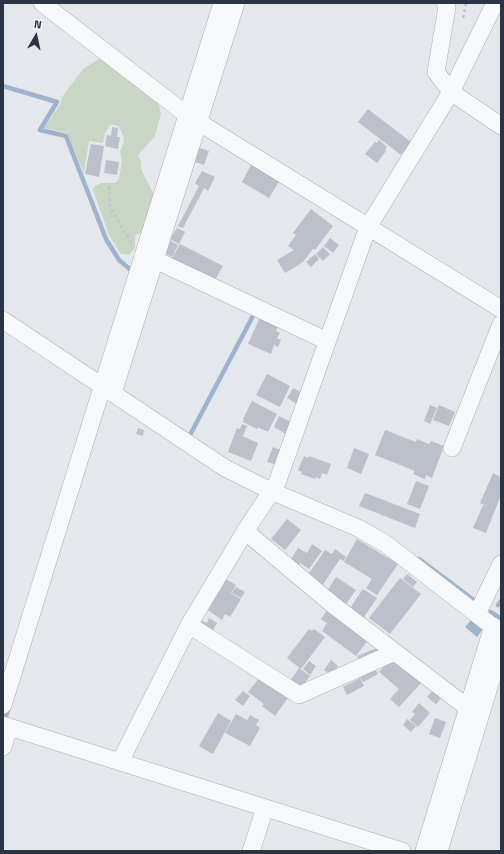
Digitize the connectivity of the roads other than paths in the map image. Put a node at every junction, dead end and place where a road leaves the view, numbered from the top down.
1 (42, 3) edge
2 (222, 3) edge
3 (236, 3) edge
4 (445, 3) edge
5 (495, 3) edge
6 (451, 92) junction
7 (193, 118) junction
8 (501, 126) edge
9 (368, 227) junction
10 (150, 257) junction
11 (501, 309) edge
12 (3, 320) edge
13 (501, 324) edge
14 (327, 341) junction
15 (108, 390) junction
16 (452, 448) dead end
17 (271, 491) junction
18 (245, 532) junction
19 (501, 564) edge
20 (477, 614) junction
21 (189, 625) junction
22 (497, 630) edge
23 (501, 648) edge
24 (395, 652) junction
25 (3, 705) edge
26 (468, 708) junction
27 (6, 726) edge
28 (3, 747) edge
29 (120, 762) junction
30 (265, 808) junction
31 (252, 851) edge
32 (402, 851) edge
33 (424, 851) edge
34 (439, 851) edge

1 - 7 street
2 - 7 street
3 - 7 street
4 - 6 street
5 - 6 street
6 - 8 street
6 - 9 street
7 - 9 street
7 - 10 street
9 - 11 street
9 - 14 street
10 - 14 street
10 - 15 street
12 - 15 street
13 - 16 street
14 - 17 street
15 - 17 street
15 - 25 street
17 - 18 street
17 - 20 street
18 - 21 street
18 - 24 street
19 - 20 street
20 - 22 street
21 - 24 street
21 - 29 street
22 - 26 street
23 - 34 street
24 - 26 street
26 - 33 street
27 - 28 street
27 - 29 street
29 - 30 street
30 - 31 street
30 - 32 street

